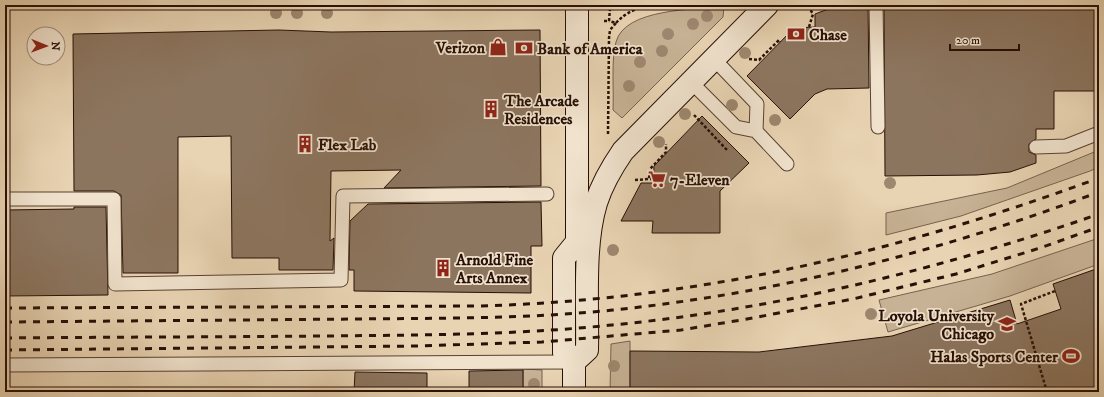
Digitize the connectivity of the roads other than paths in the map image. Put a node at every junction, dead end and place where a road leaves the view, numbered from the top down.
1 (577, 5) edge
2 (767, 5) edge
3 (876, 5) edge
4 (713, 58) junction
5 (690, 81) junction
6 (878, 127) dead end
7 (756, 130) junction
8 (1099, 133) edge
9 (1036, 147) dead end
10 (787, 164) dead end
11 (546, 194) dead end
12 (5, 199) edge
13 (583, 250) junction
14 (574, 362) junction
15 (5, 365) edge
16 (574, 392) edge

1 - 13 main road
2 - 4 main road
3 - 6 lane
4 - 5 main road
4 - 7 lane
5 - 7 lane
5 - 13 main road
7 - 10 lane
8 - 9 lane
11 - 12 lane
13 - 14 main road
14 - 15 lane
14 - 16 main road

